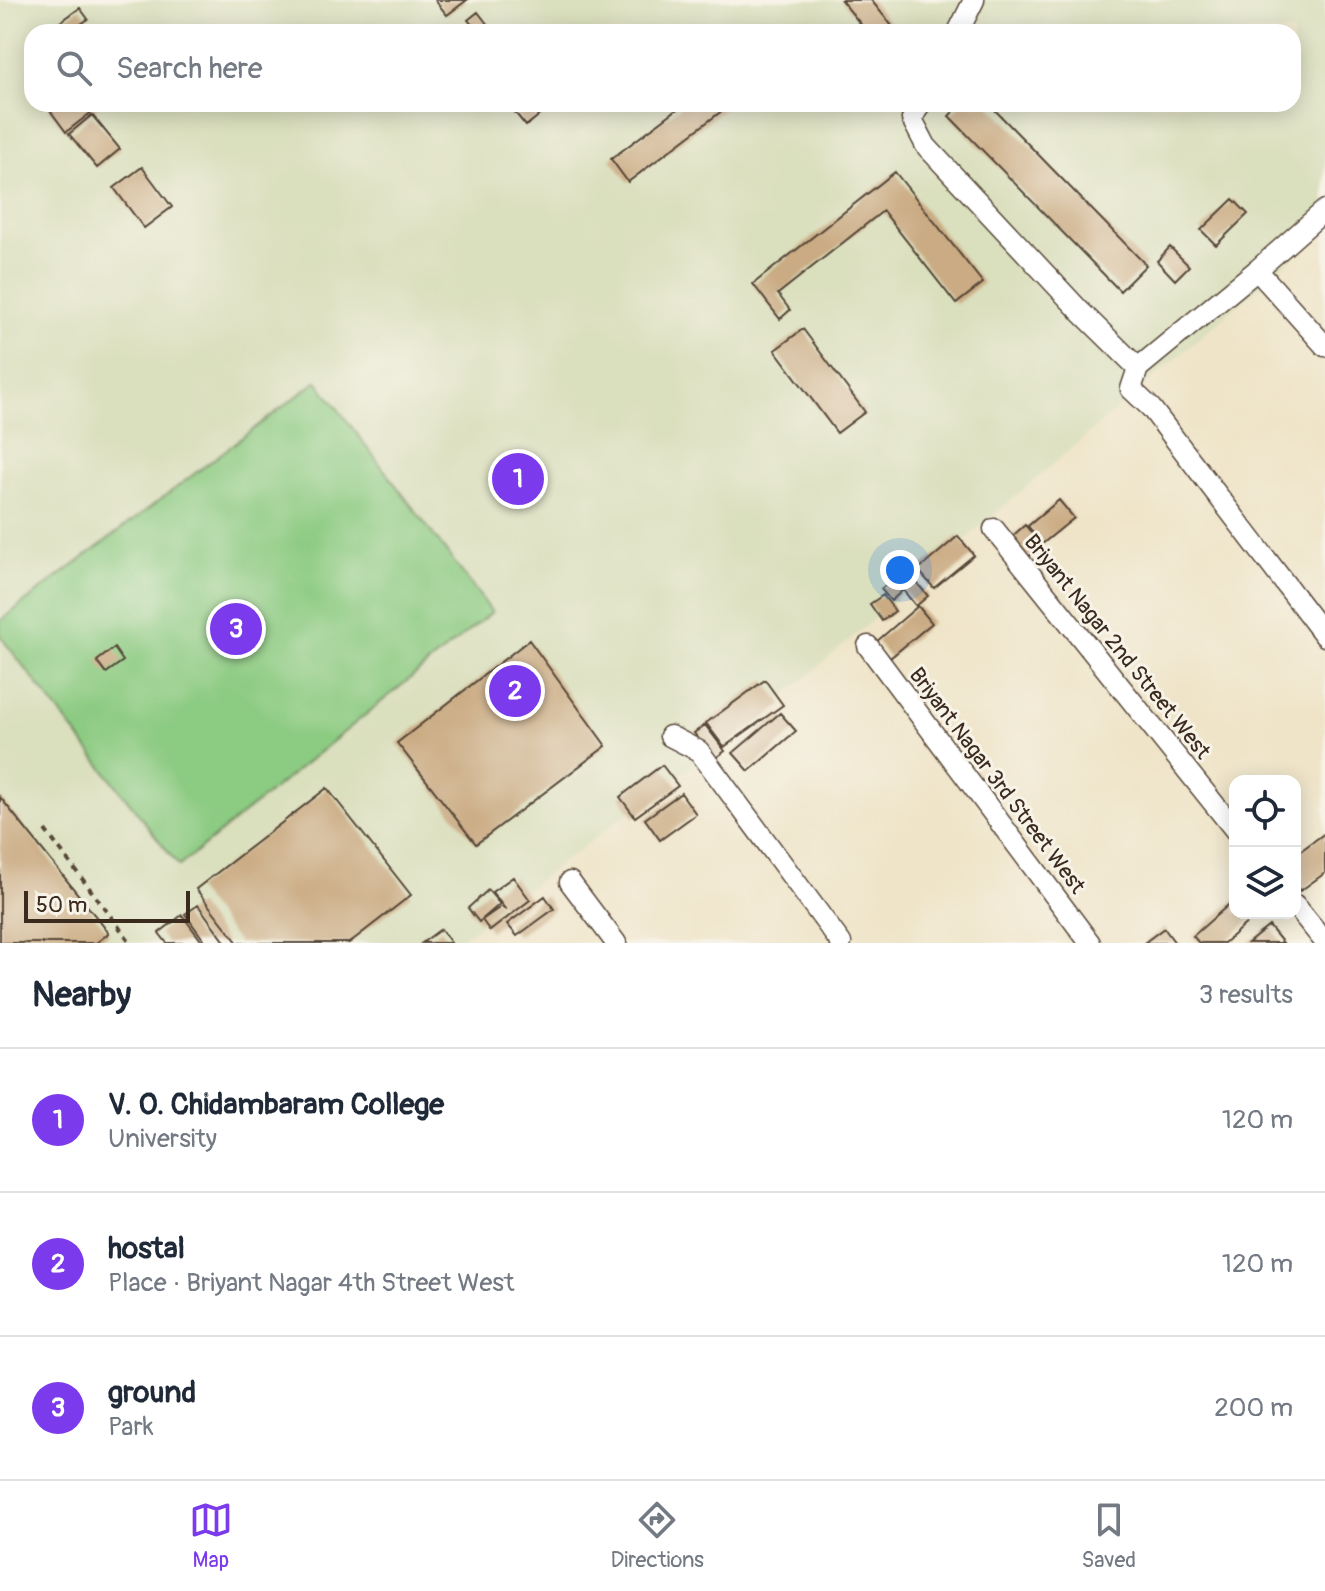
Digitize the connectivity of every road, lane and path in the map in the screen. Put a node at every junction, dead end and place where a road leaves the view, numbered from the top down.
1 (974, 0) edge
2 (962, 24) edge
3 (916, 112) edge
4 (1325, 210) edge
5 (1257, 270) junction
6 (1325, 346) edge
7 (1138, 368) junction
8 (994, 529) dead end
9 (1325, 636) edge
10 (868, 646) dead end
11 (670, 736) dead end
12 (1229, 823) edge
13 (45, 830) dead end
14 (570, 882) dead end
15 (1301, 912) edge
16 (1325, 942) edge
17 (131, 943) edge
18 (616, 943) edge
19 (841, 943) edge
20 (1090, 943) edge

1 - 2 street
3 - 7 street
4 - 5 street
5 - 6 street
5 - 7 street
7 - 9 street
8 - 12 street, Briyant Nagar 2nd Street West
10 - 20 street, Briyant Nagar 3rd Street West
11 - 19 street
13 - 17 path
14 - 18 street
15 - 16 street

